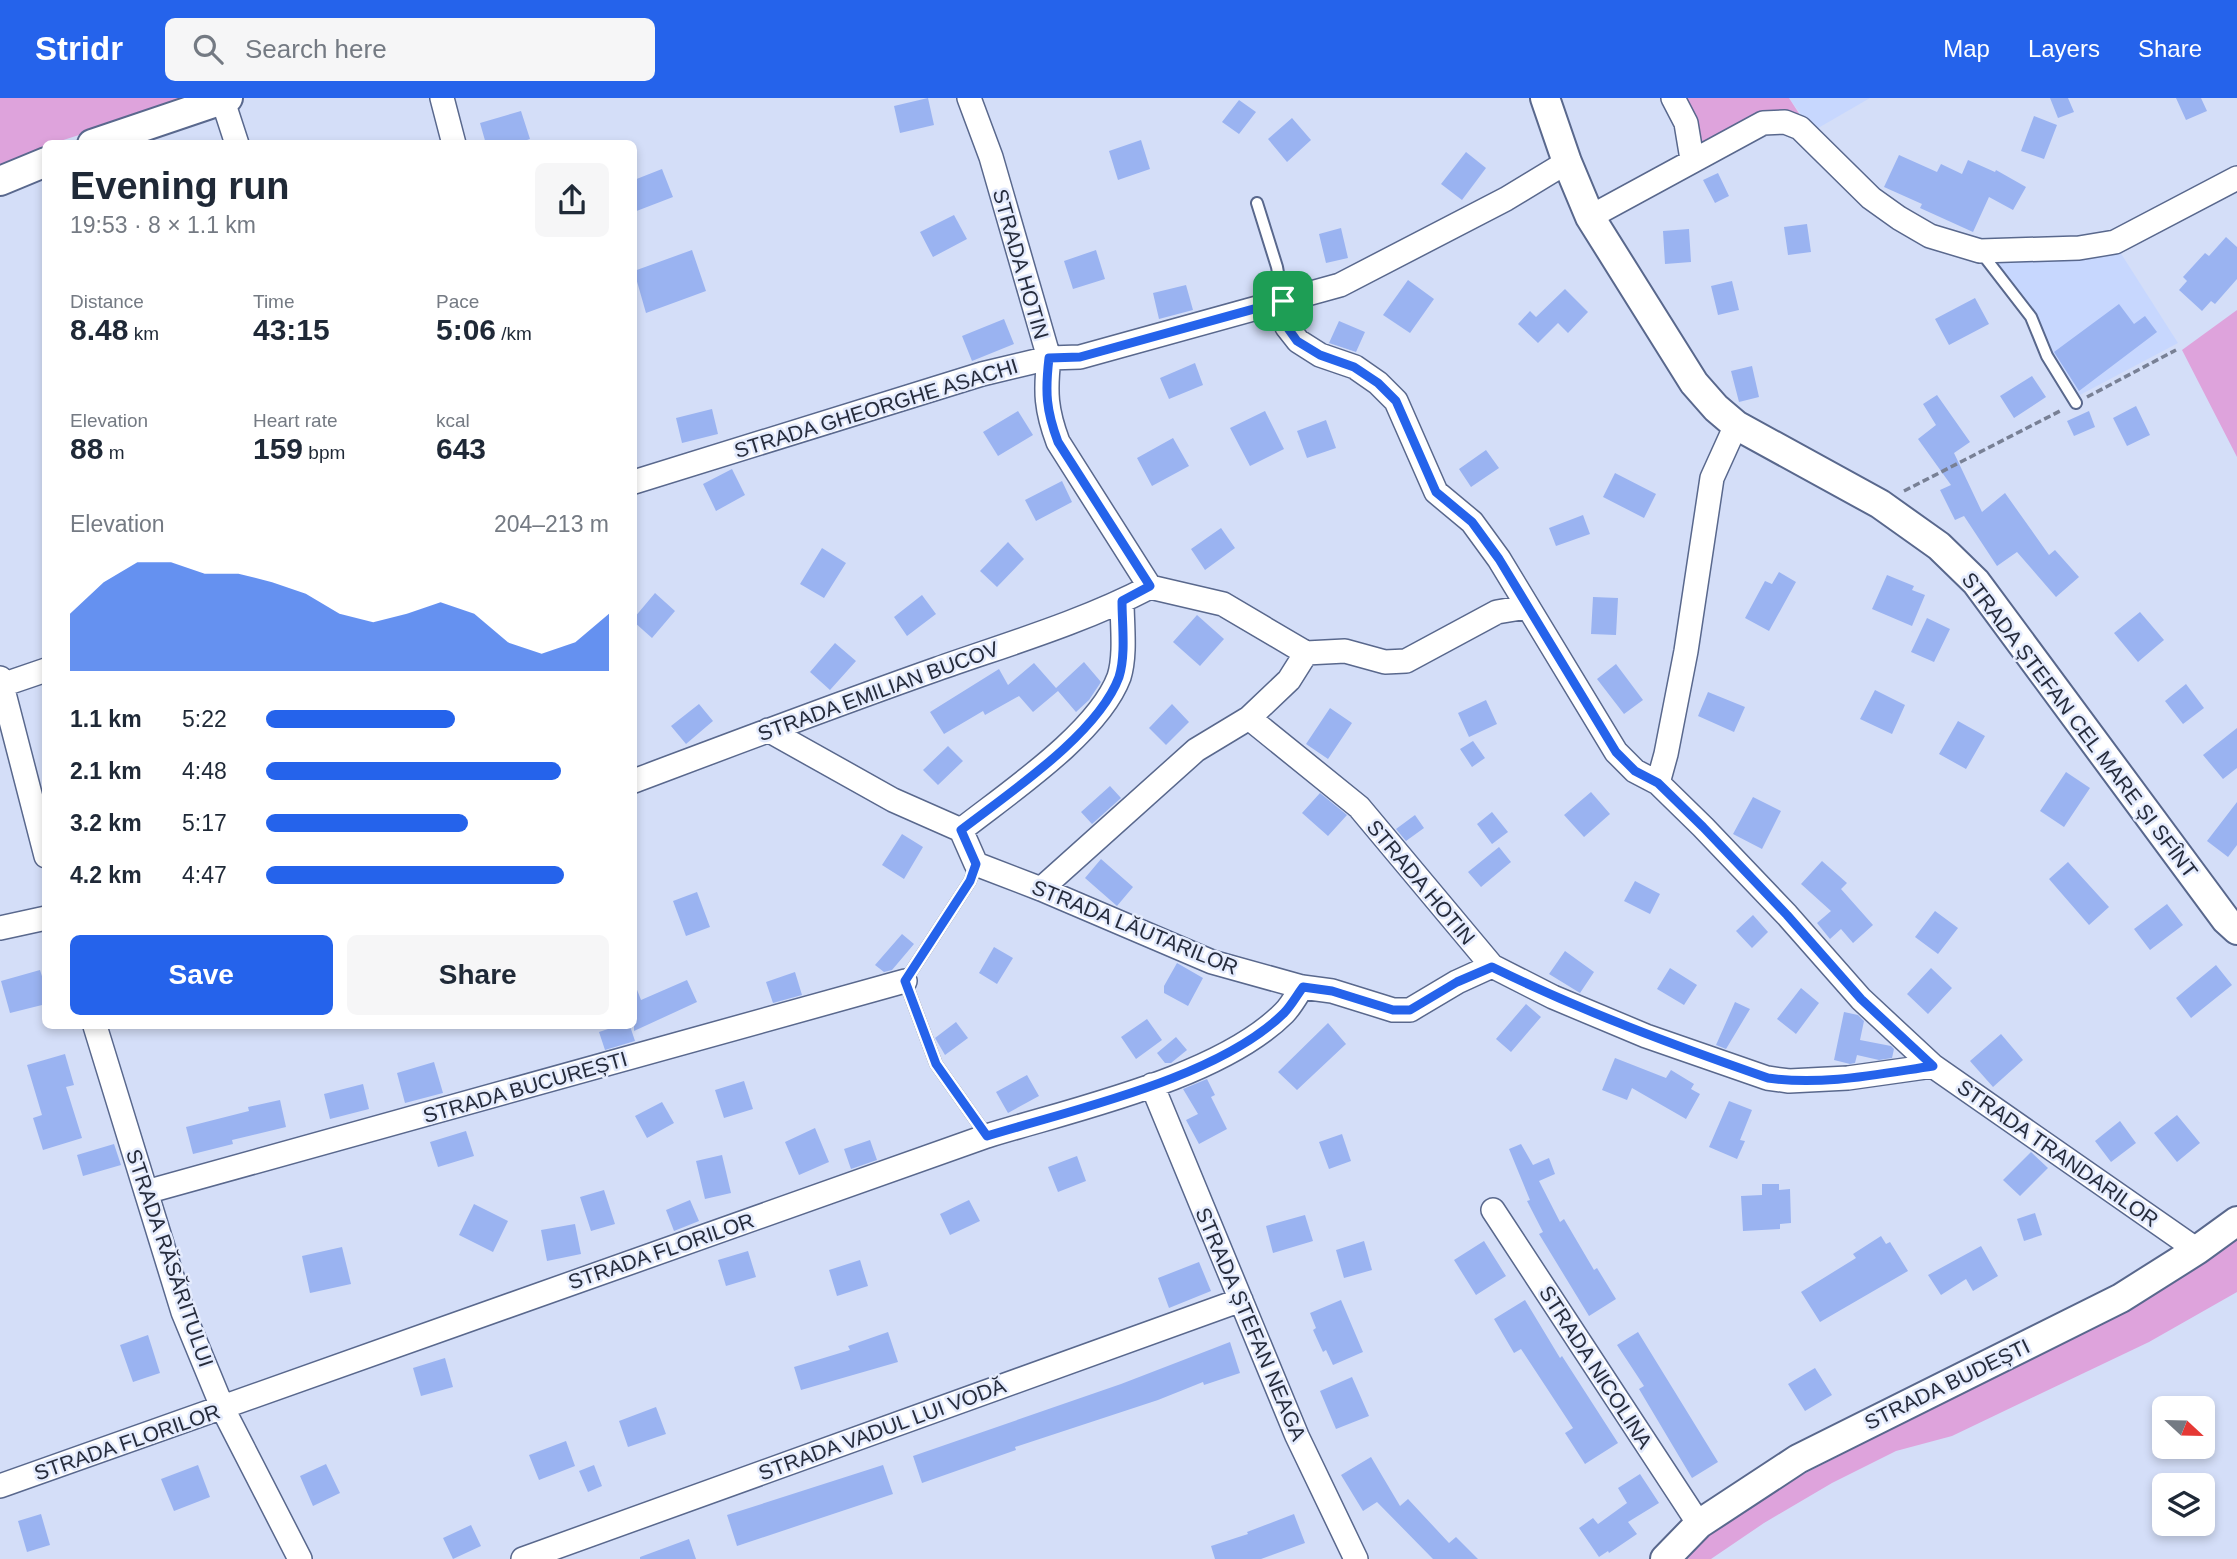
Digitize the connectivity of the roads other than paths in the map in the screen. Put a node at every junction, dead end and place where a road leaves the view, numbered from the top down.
1 (442, 98) edge
2 (969, 98) edge
3 (1545, 98) edge
4 (1673, 98) edge
5 (224, 99) edge
6 (104, 140) edge
7 (236, 140) edge
8 (453, 140) edge
9 (1692, 159) junction
10 (1567, 162) junction
11 (23, 172) edge
12 (2237, 178) edge
13 (0, 195) edge
14 (1257, 203) dead end
15 (1590, 217) junction
16 (1980, 251) junction
17 (1283, 301) junction
18 (1049, 358) junction
19 (2076, 403) road end
20 (1736, 425) junction
21 (637, 481) edge
22 (1150, 586) junction
23 (1122, 601) junction
24 (1526, 607) junction
25 (1306, 653) junction
26 (42, 671) edge
27 (1, 682) edge
28 (1249, 718) junction
29 (768, 730) junction
30 (637, 780) edge
31 (1658, 783) junction
32 (961, 830) junction
33 (42, 841) edge
34 (976, 864) junction
35 (1041, 889) junction
36 (42, 919) edge
37 (0, 928) edge
38 (2237, 930) edge
39 (1492, 967) junction
40 (905, 981) junction
41 (1303, 987) junction
42 (95, 1029) edge
43 (1933, 1066) junction
44 (1152, 1085) junction
45 (987, 1136) junction
46 (146, 1192) junction
47 (1493, 1210) dead end
48 (2237, 1221) edge
49 (2197, 1250) junction
50 (1241, 1300) junction
51 (223, 1409) junction
52 (0, 1486) edge
53 (1699, 1524) junction
54 (1347, 1557) edge
55 (300, 1559) edge
56 (523, 1559) edge
57 (1665, 1559) edge

1 - 8 street
2 - 18 street, STRADA HOTIN
3 - 10 street, STRADA ȘTEFAN CEL MARE ȘI SFÎNT
4 - 9 street
5 - 6 street
5 - 7 street
9 - 15 street
9 - 16 street
10 - 15 street, STRADA ȘTEFAN CEL MARE ȘI SFÎNT
10 - 17 street, STRADA GHEORGHE ASACHI
11 - 13 street
12 - 16 street
14 - 17 lane
15 - 20 street, STRADA ȘTEFAN CEL MARE ȘI SFÎNT
16 - 19 lane
17 - 18 street, STRADA GHEORGHE ASACHI
17 - 24 street, STRADA TRANDARILOR
18 - 21 street, STRADA GHEORGHE ASACHI
18 - 22 street, STRADA HOTIN
20 - 31 street
20 - 38 street, STRADA ȘTEFAN CEL MARE ȘI SFÎNT
22 - 23 street, STRADA EMILIAN BUCOV
22 - 25 street
23 - 29 street, STRADA EMILIAN BUCOV
23 - 32 street
24 - 25 street
24 - 31 street, STRADA TRANDARILOR
25 - 28 street
26 - 27 street
27 - 33 street
28 - 35 street
28 - 39 street, STRADA HOTIN
29 - 30 street, STRADA EMILIAN BUCOV
29 - 32 street
31 - 43 street, STRADA TRANDARILOR
32 - 34 street
34 - 35 street, STRADA LĂUTARILOR
34 - 40 lane
35 - 41 street, STRADA LĂUTARILOR
36 - 37 street
39 - 41 street, STRADA LĂUTARILOR
39 - 43 street, STRADA HOTIN
40 - 45 lane
40 - 46 street, STRADA BUCUREȘTI
41 - 44 street, STRADA FLORILOR
42 - 46 street, STRADA RĂSĂRITULUI
43 - 49 street, STRADA TRANDARILOR
44 - 45 street, STRADA FLORILOR
44 - 50 street, STRADA ȘTEFAN NEAGA
45 - 51 street, STRADA FLORILOR
46 - 51 street, STRADA RĂSĂRITULUI
47 - 53 street, STRADA NICOLINA
48 - 49 street, STRADA BUDEȘTI
49 - 53 street, STRADA BUDEȘTI
50 - 54 street, STRADA ȘTEFAN NEAGA
50 - 56 street, STRADA VADUL LUI VODĂ
51 - 52 street, STRADA FLORILOR
51 - 55 street, STRADA RĂSĂRITULUI
53 - 57 street, STRADA BUDEȘTI

